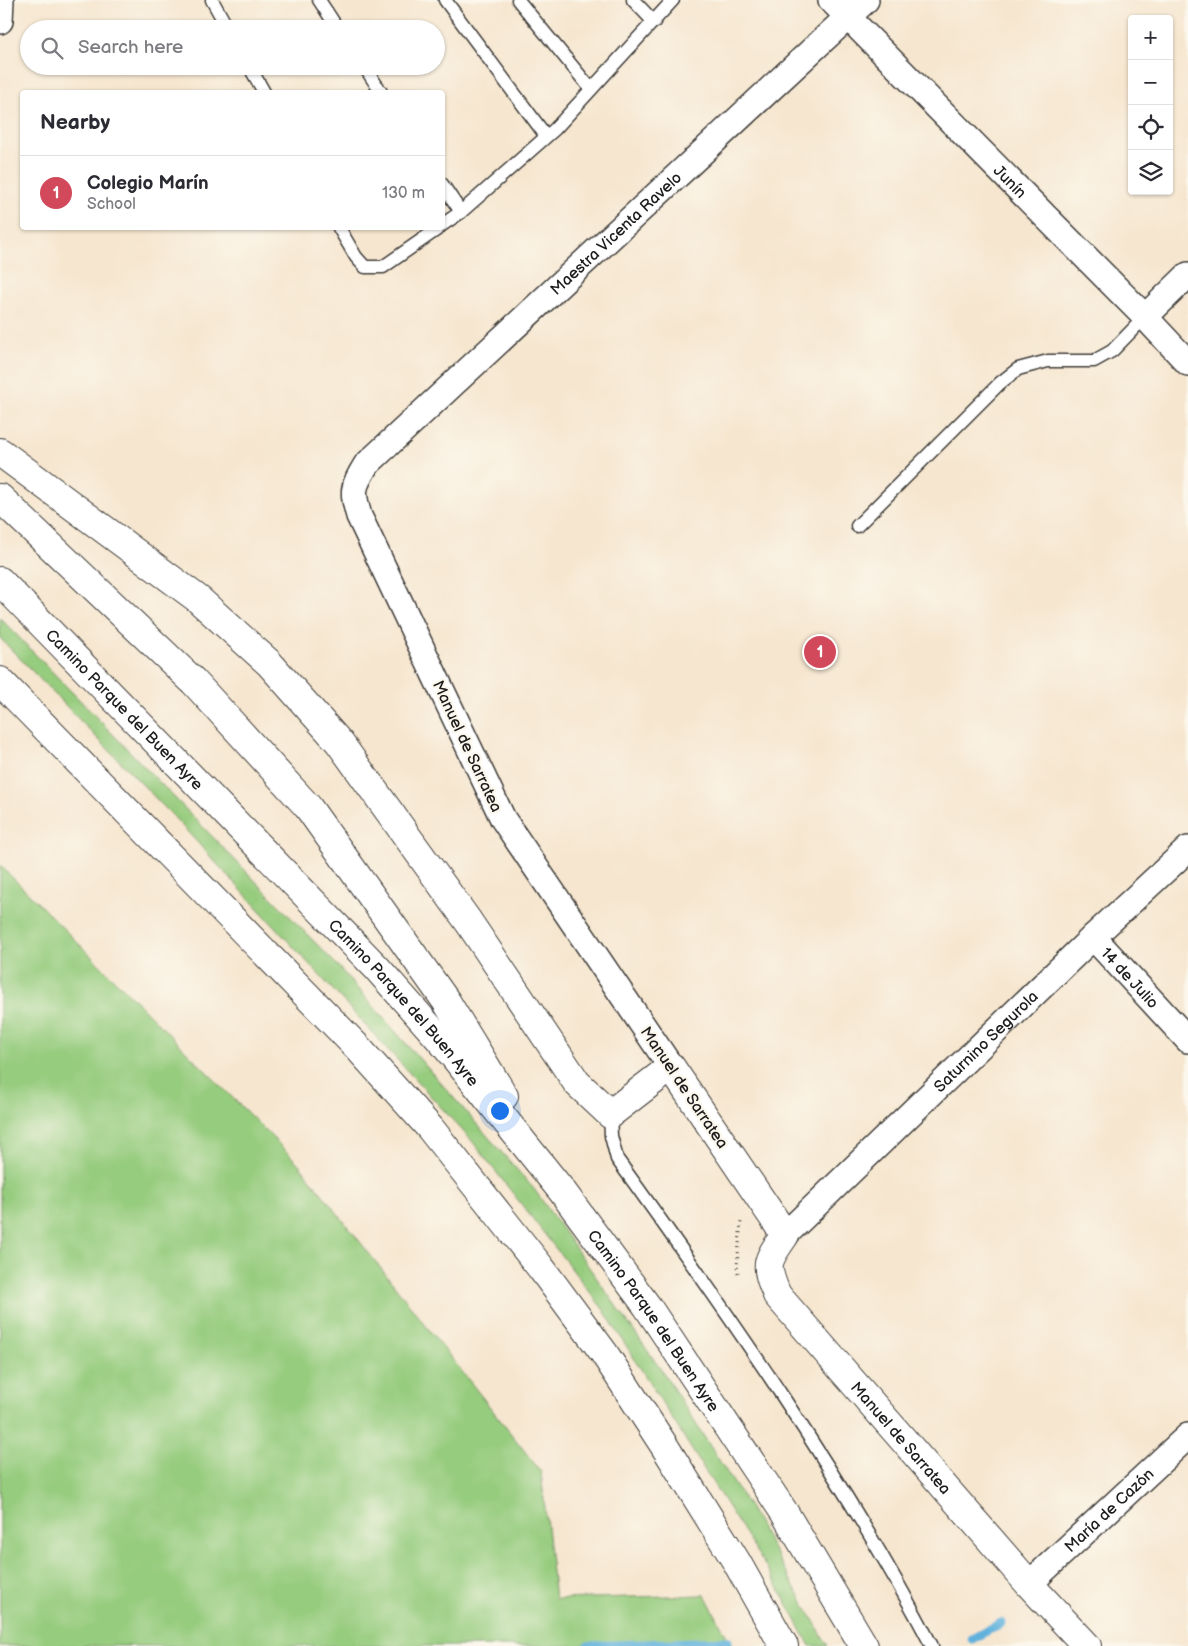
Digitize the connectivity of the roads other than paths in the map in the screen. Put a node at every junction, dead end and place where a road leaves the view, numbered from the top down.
1 (1, 0) edge
2 (212, 0) edge
3 (319, 0) edge
4 (445, 0) edge
5 (518, 0) edge
6 (633, 0) edge
7 (673, 0) edge
8 (866, 0) edge
9 (839, 9) edge
10 (223, 20) edge
11 (332, 20) edge
12 (0, 21) edge
13 (654, 22) junction
14 (254, 75) edge
15 (370, 75) edge
16 (591, 89) junction
17 (263, 90) edge
18 (380, 90) edge
19 (546, 136) junction
20 (445, 188) edge
21 (461, 212) junction
22 (445, 223) edge
23 (340, 230) edge
24 (436, 230) edge
25 (1188, 275) edge
26 (1145, 317) junction
27 (1188, 363) edge
28 (0, 452) edge
29 (366, 465) joint
30 (0, 498) edge
31 (857, 526) dead end
32 (0, 582) edge
33 (0, 681) edge
34 (1188, 849) edge
35 (1093, 937) junction
36 (1188, 1040) edge
37 (672, 1066) junction
38 (610, 1114) junction
39 (562, 1191) junction
40 (785, 1235) junction
41 (1188, 1436) edge
42 (1029, 1584) junction
43 (784, 1646) edge
44 (864, 1646) edge
45 (932, 1646) edge
46 (1087, 1646) edge

1 - 12 street
2 - 10 lane
3 - 11 lane
4 - 19 lane
5 - 16 lane
6 - 13 lane
7 - 13 lane
8 - 9 street, Maestra Vicenta Ravelo
9 - 26 street, Junín
9 - 29 street, Maestra Vicenta Ravelo
13 - 16 lane
14 - 17 lane
15 - 18 lane
16 - 19 lane
19 - 21 lane
20 - 21 lane
21 - 22 lane
23 - 24 lane
25 - 26 street
26 - 27 street, Junín
26 - 31 lane
28 - 38 main road
29 - 37 street, Manuel de Sarratea
30 - 39 main road
32 - 39 main road, Camino Parque del Buen Ayre
33 - 43 main road
34 - 35 street, Saturnino Segurola
35 - 36 street, 14 de Julio
35 - 40 street, Saturnino Segurola
37 - 38 main road
37 - 40 main road, Manuel de Sarratea
38 - 45 lane
39 - 44 main road, Camino Parque del Buen Ayre
40 - 42 main road, Manuel de Sarratea
41 - 42 street, María de Cazón
42 - 46 main road, Manuel de Sarratea

